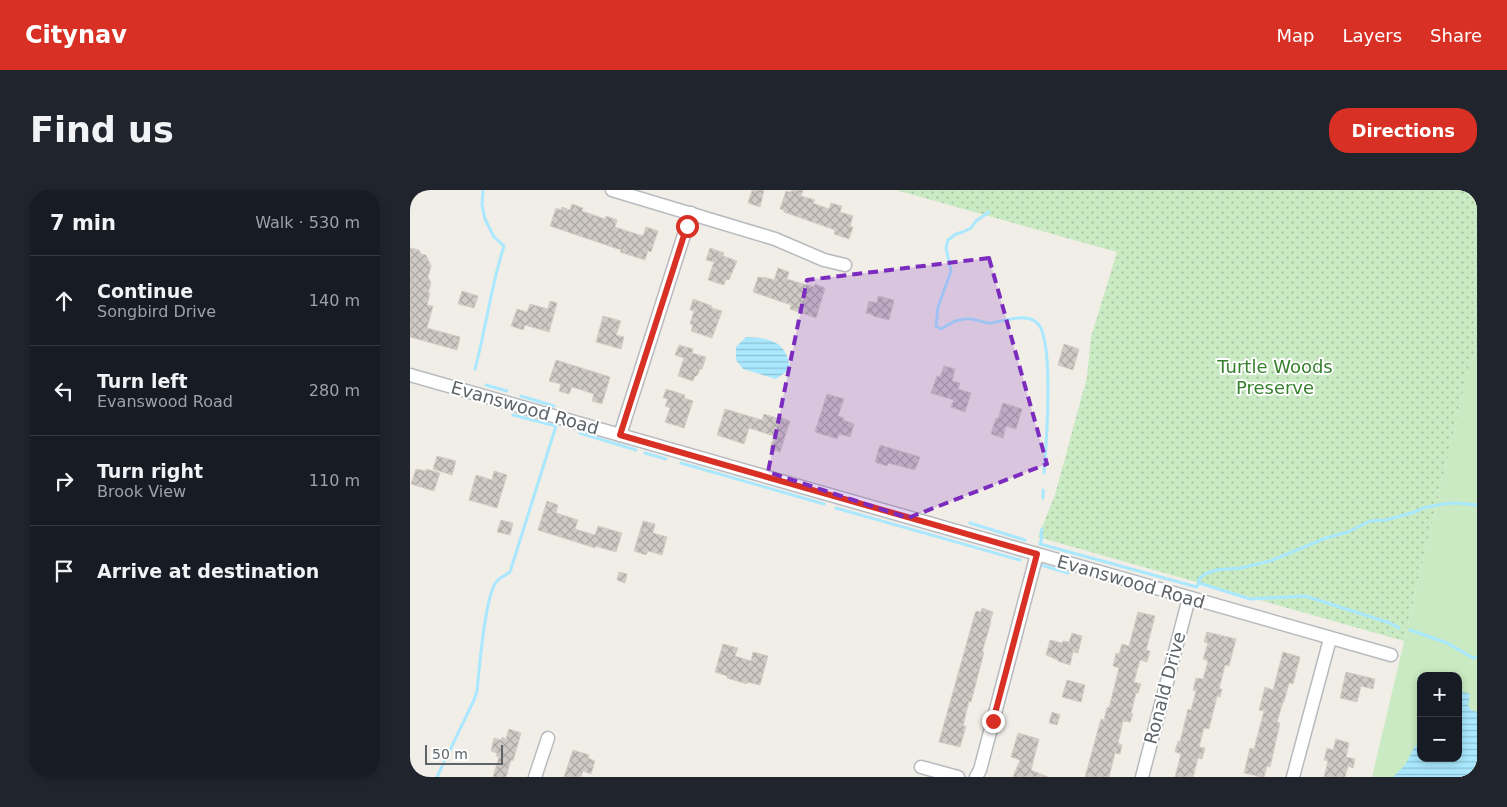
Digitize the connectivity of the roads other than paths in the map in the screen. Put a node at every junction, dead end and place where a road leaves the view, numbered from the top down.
1 (612, 190) edge
2 (691, 214) junction
3 (845, 265) dead end
4 (410, 375) edge
5 (620, 435) junction
6 (1037, 554) junction
7 (1189, 598) junction
8 (1330, 639) junction
9 (1391, 655) dead end
10 (548, 738) dead end
11 (921, 766) dead end
12 (536, 777) edge
13 (958, 777) edge
14 (976, 777) edge
15 (1142, 777) edge
16 (1293, 777) edge

1 - 2 street
2 - 3 street
2 - 5 street
4 - 5 street, Evanswood Road
5 - 6 street, Evanswood Road
6 - 7 street, Evanswood Road
6 - 14 street
7 - 8 street, Evanswood Road
7 - 15 street, Ronald Drive
8 - 9 street, Evanswood Road
8 - 16 street
10 - 12 street
11 - 13 street

